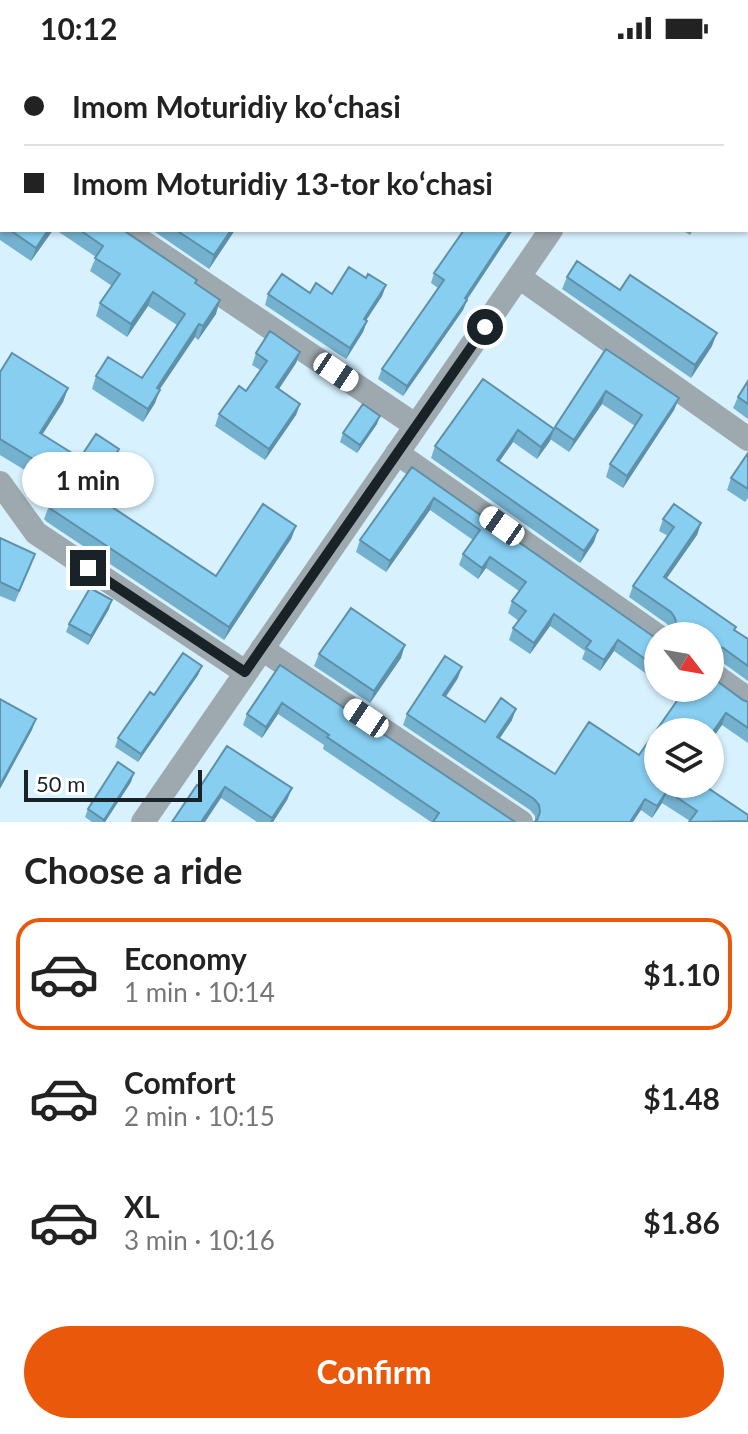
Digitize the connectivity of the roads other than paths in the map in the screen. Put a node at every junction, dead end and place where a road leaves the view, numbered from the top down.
1 (128, 232) edge
2 (550, 232) edge
3 (519, 277) junction
4 (415, 425) junction
5 (748, 439) edge
6 (397, 453) junction
7 (0, 483) edge
8 (644, 626) edge
9 (262, 649) junction
10 (245, 672) junction
11 (724, 682) edge
12 (748, 699) edge
13 (143, 822) edge
14 (521, 822) edge

1 - 4 street
2 - 3 street
3 - 4 street
3 - 5 street
4 - 6 street
6 - 8 street
6 - 9 street
7 - 10 street
9 - 10 street
9 - 14 street
10 - 13 street
11 - 12 street

